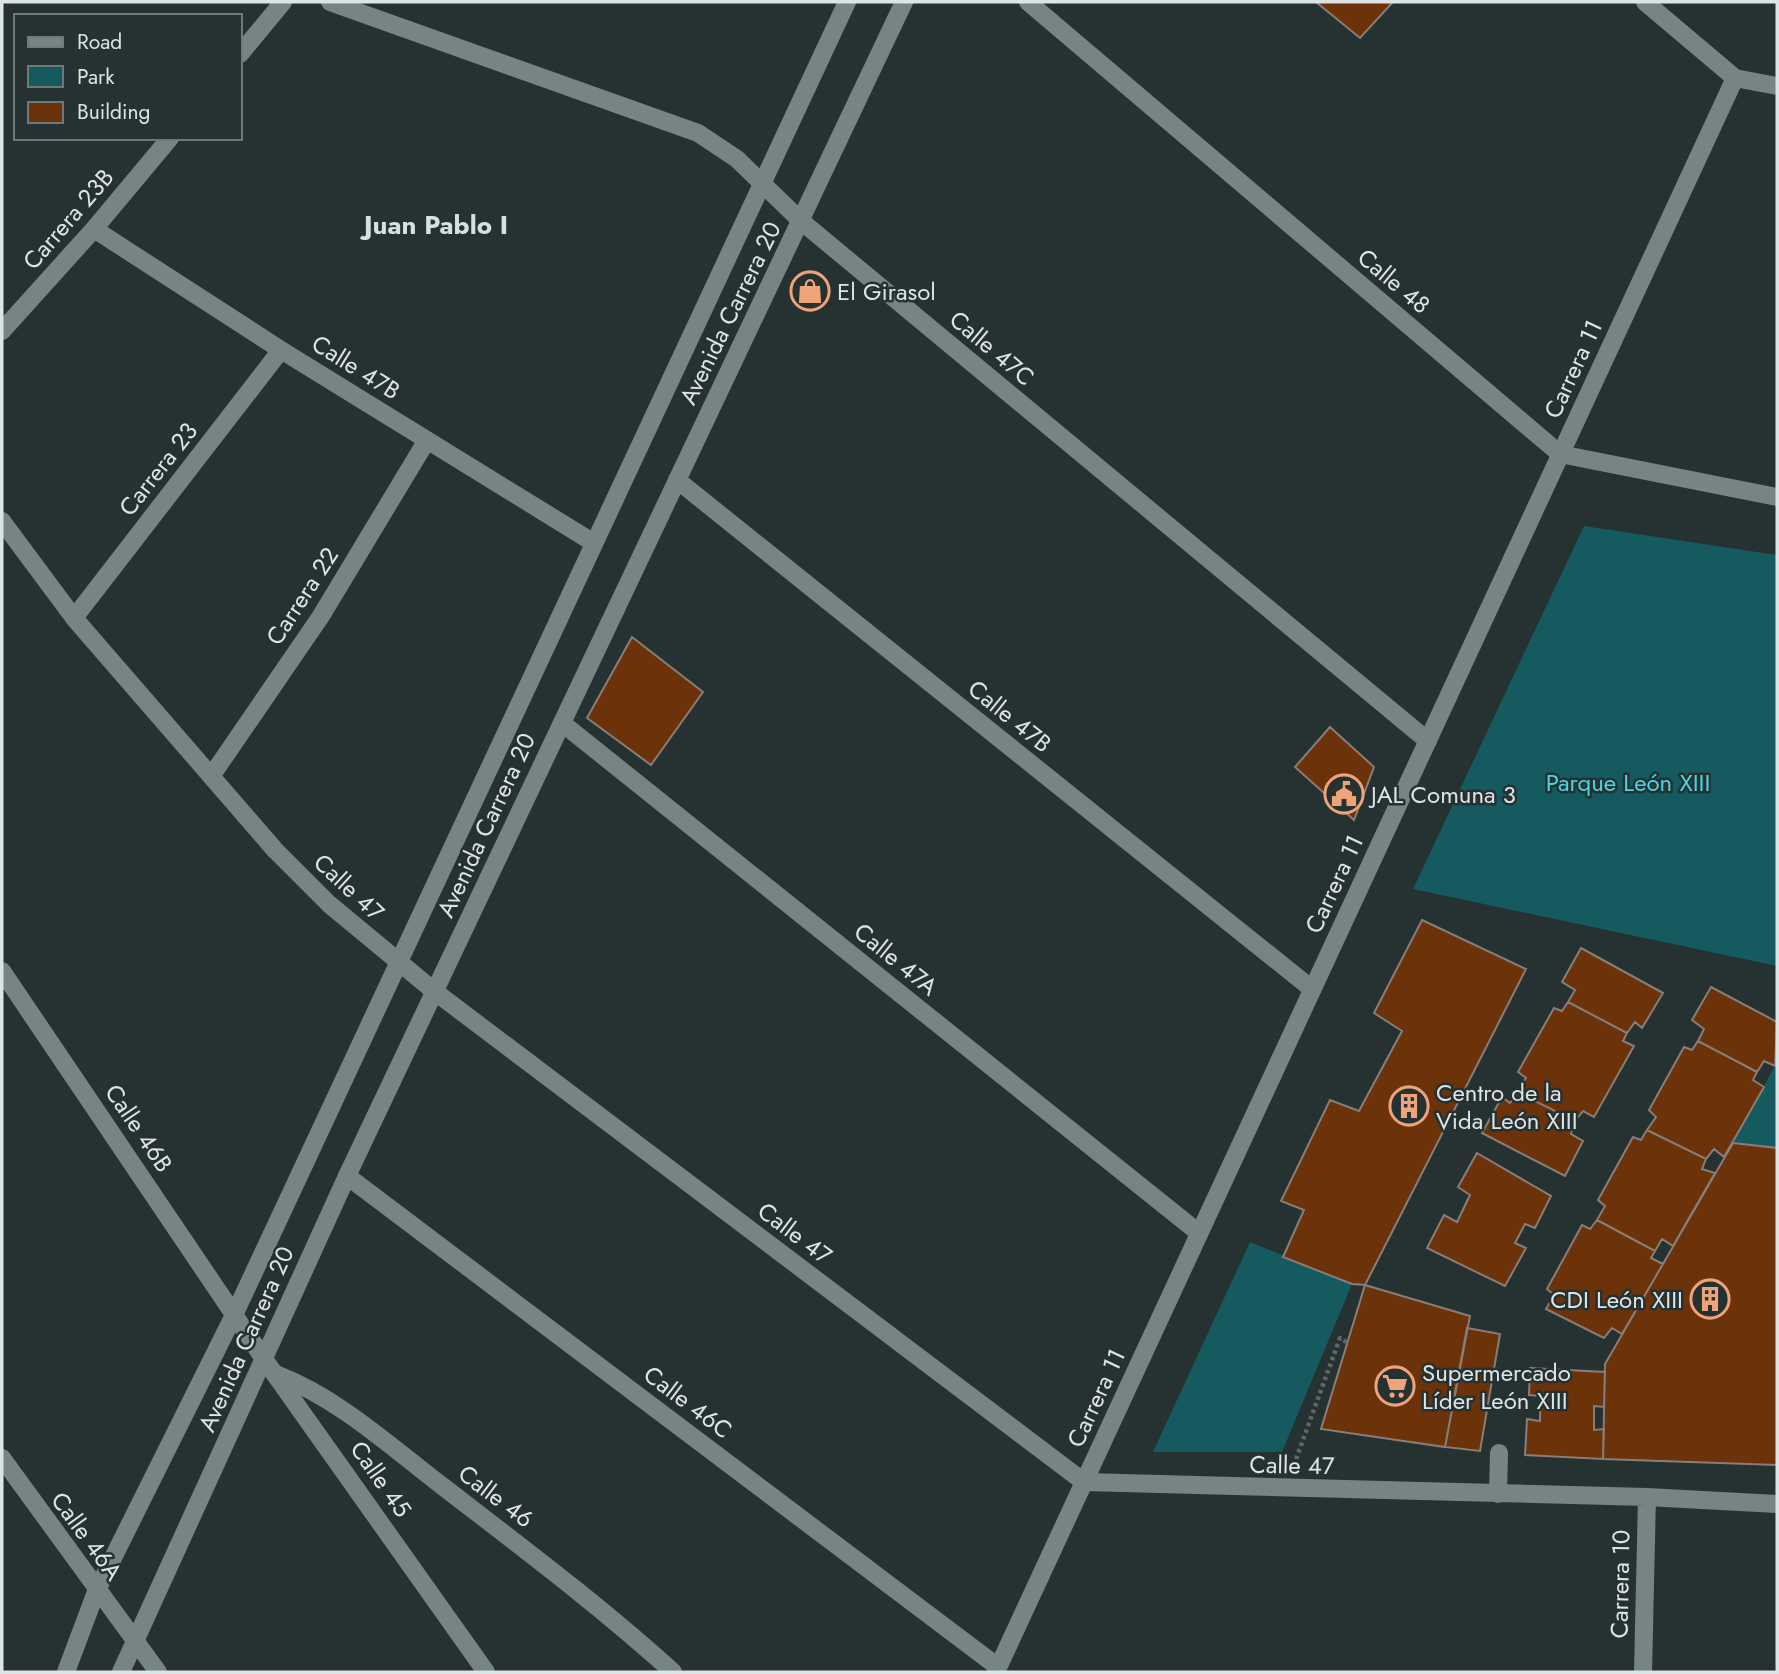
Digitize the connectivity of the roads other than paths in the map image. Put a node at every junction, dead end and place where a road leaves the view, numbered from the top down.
1 (283, 2) edge
2 (330, 2) edge
3 (848, 2) edge
4 (904, 2) edge
5 (1028, 2) edge
6 (1645, 2) edge
7 (242, 52) edge
8 (1735, 78) junction
9 (1777, 86) edge
10 (168, 140) edge
11 (763, 182) junction
12 (800, 221) junction
13 (94, 229) junction
14 (2, 331) edge
15 (281, 350) junction
16 (427, 440) junction
17 (1560, 454) junction
18 (677, 480) junction
19 (1777, 497) edge
20 (2, 521) edge
21 (594, 543) junction
22 (74, 618) junction
23 (562, 723) junction
24 (1428, 741) junction
25 (212, 775) junction
26 (398, 963) junction
27 (2, 971) edge
28 (1312, 989) junction
29 (434, 991) junction
30 (347, 1176) junction
31 (1199, 1234) junction
32 (235, 1313) junction
33 (264, 1359) junction
34 (278, 1375) junction
35 (1499, 1453) dead end
36 (2, 1458) edge
37 (1084, 1482) junction
38 (1498, 1494) junction
39 (1647, 1497) junction
40 (1777, 1504) edge
41 (96, 1592) junction
42 (136, 1640) junction
43 (997, 1670) edge
44 (66, 1672) edge
45 (121, 1672) edge
46 (158, 1672) edge
47 (486, 1672) edge
48 (673, 1672) edge
49 (1643, 1672) edge

1 - 7 street
2 - 11 street, Calle 47C
3 - 11 street, Avenida Carrera 20
4 - 12 street, Avenida Carrera 20
5 - 17 street, Calle 48
6 - 8 street
8 - 9 street
8 - 17 street, Carrera 11
10 - 13 street, Carrera 23B
11 - 12 street, Calle 47C
11 - 21 street, Avenida Carrera 20
12 - 18 street, Avenida Carrera 20
12 - 24 street, Calle 47C
13 - 14 street, Carrera 23B
13 - 15 street, Calle 47B
15 - 16 street, Calle 47B
15 - 22 street, Carrera 23
16 - 21 street, Calle 47B
16 - 25 street, Carrera 22
17 - 19 street, Calle 48
17 - 24 street, Carrera 11
18 - 23 street, Avenida Carrera 20
18 - 28 street, Calle 47B
20 - 22 street, Calle 47
21 - 26 street, Avenida Carrera 20
22 - 25 street, Calle 47
23 - 29 street, Avenida Carrera 20
23 - 31 street, Calle 47A
24 - 28 street, Carrera 11
25 - 26 street, Calle 47
26 - 29 street, Calle 47
26 - 32 street, Avenida Carrera 20
27 - 32 street, Calle 46B
28 - 31 street, Carrera 11
29 - 30 street, Avenida Carrera 20
29 - 37 street, Calle 47
30 - 33 street, Avenida Carrera 20
30 - 43 street, Calle 46C
31 - 37 street, Carrera 11
32 - 33 street, Calle 45
32 - 41 street, Avenida Carrera 20
33 - 34 street, Calle 45
33 - 42 street, Avenida Carrera 20
34 - 47 street, Calle 45
34 - 48 street, Calle 46
35 - 38 street
36 - 41 street, Calle 46A
37 - 38 street, Calle 47
37 - 43 street, Carrera 11
38 - 39 street, Calle 47
39 - 40 street, Calle 47
39 - 49 street, Carrera 10
41 - 42 street, Calle 46A
41 - 44 street, Avenida Carrera 20
42 - 45 street, Avenida Carrera 20
42 - 46 street, Calle 46A

